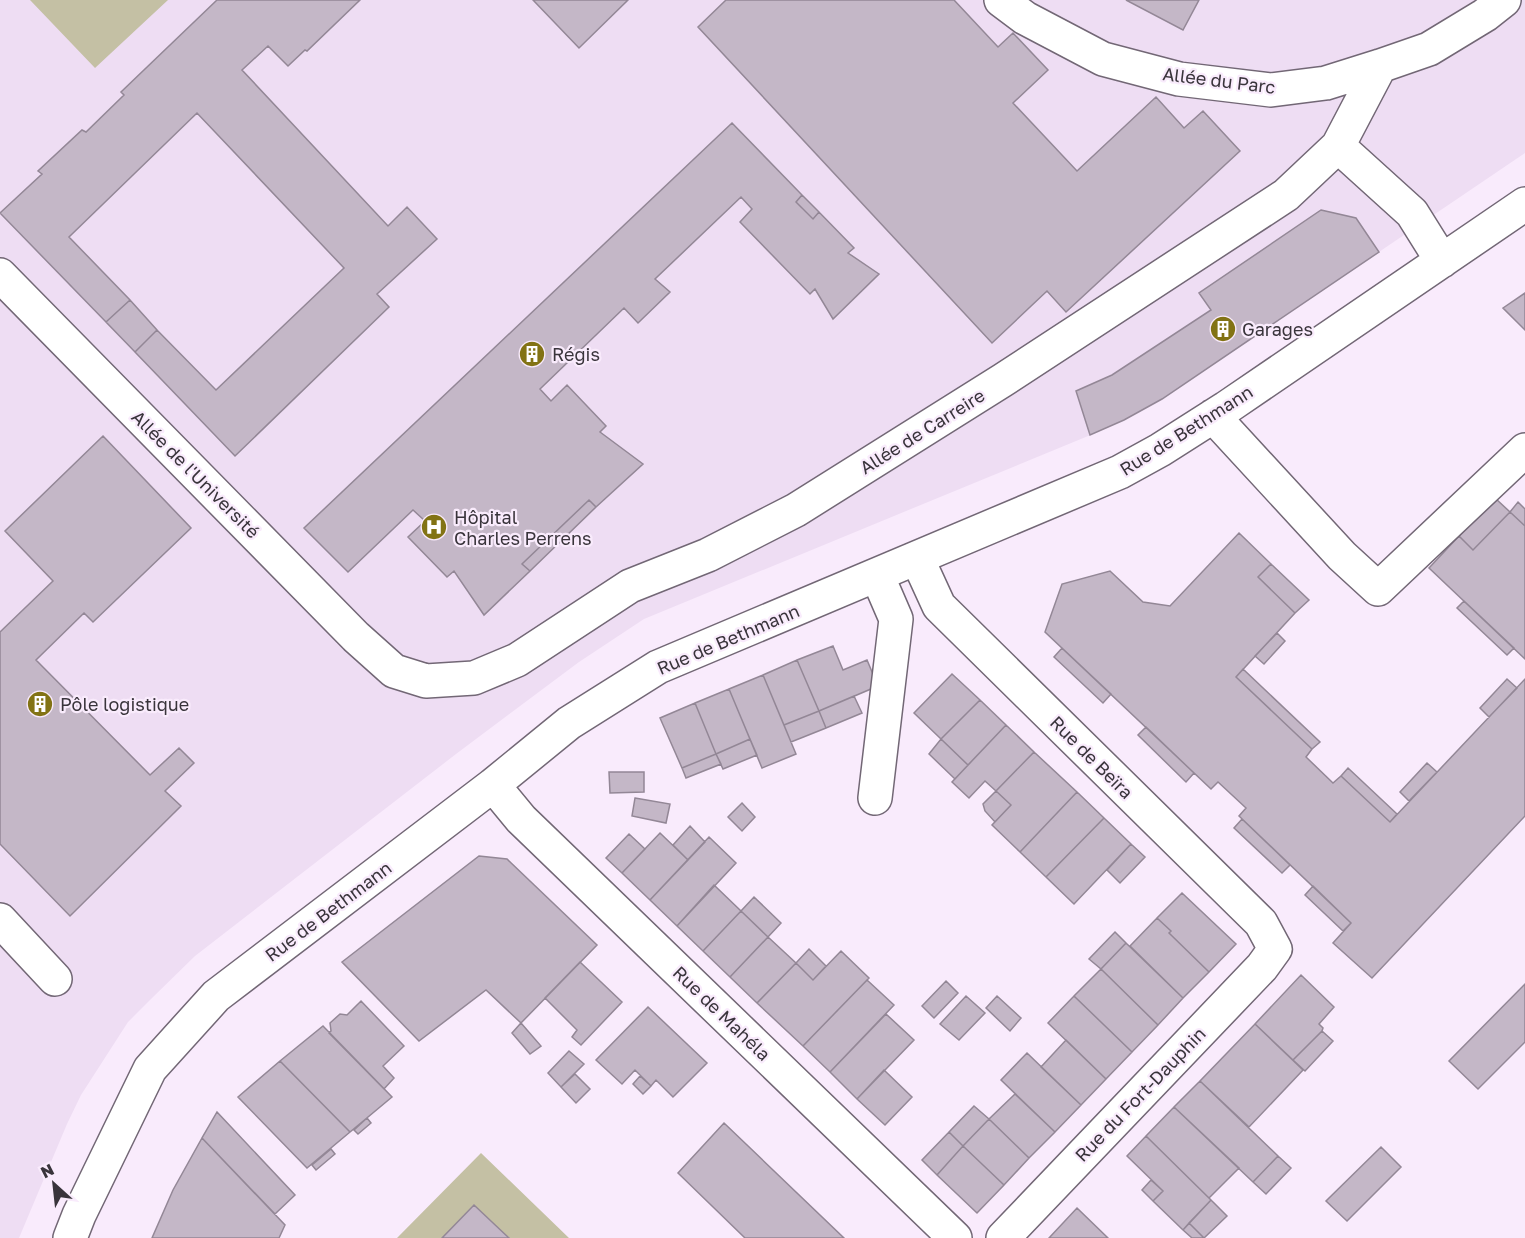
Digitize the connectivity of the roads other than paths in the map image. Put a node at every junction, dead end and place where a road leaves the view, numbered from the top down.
1 (1001, 0) edge
2 (1504, 0) edge
3 (1380, 66) junction
4 (1338, 146) junction
5 (1525, 204) edge
6 (1442, 261) junction
7 (0, 275) edge
8 (1213, 416) junction
9 (1525, 450) edge
10 (917, 558) junction
11 (877, 575) junction
12 (394, 670) joint
13 (493, 785) junction
14 (874, 798) dead end
15 (0, 920) edge
16 (1275, 949) joint
17 (55, 980) dead end
18 (70, 1238) edge
19 (955, 1238) edge
20 (1003, 1238) edge

1 - 3 street, Allée du Parc
2 - 3 street, Allée du Parc
3 - 4 street, Allée de Carreire
4 - 6 street
4 - 12 street, Allée de Carreire
5 - 6 street, Rue de Bethmann
6 - 8 street, Rue de Bethmann
7 - 12 street, Allée de l'Université
8 - 9 street
8 - 10 street, Rue de Bethmann
10 - 11 street, Rue de Bethmann
10 - 16 street, Rue de Beïra
11 - 13 street, Rue de Bethmann
11 - 14 street
13 - 18 street, Rue de Bethmann
13 - 19 street, Rue de Mahéla
15 - 17 street
16 - 20 street, Rue du Fort-Dauphin

